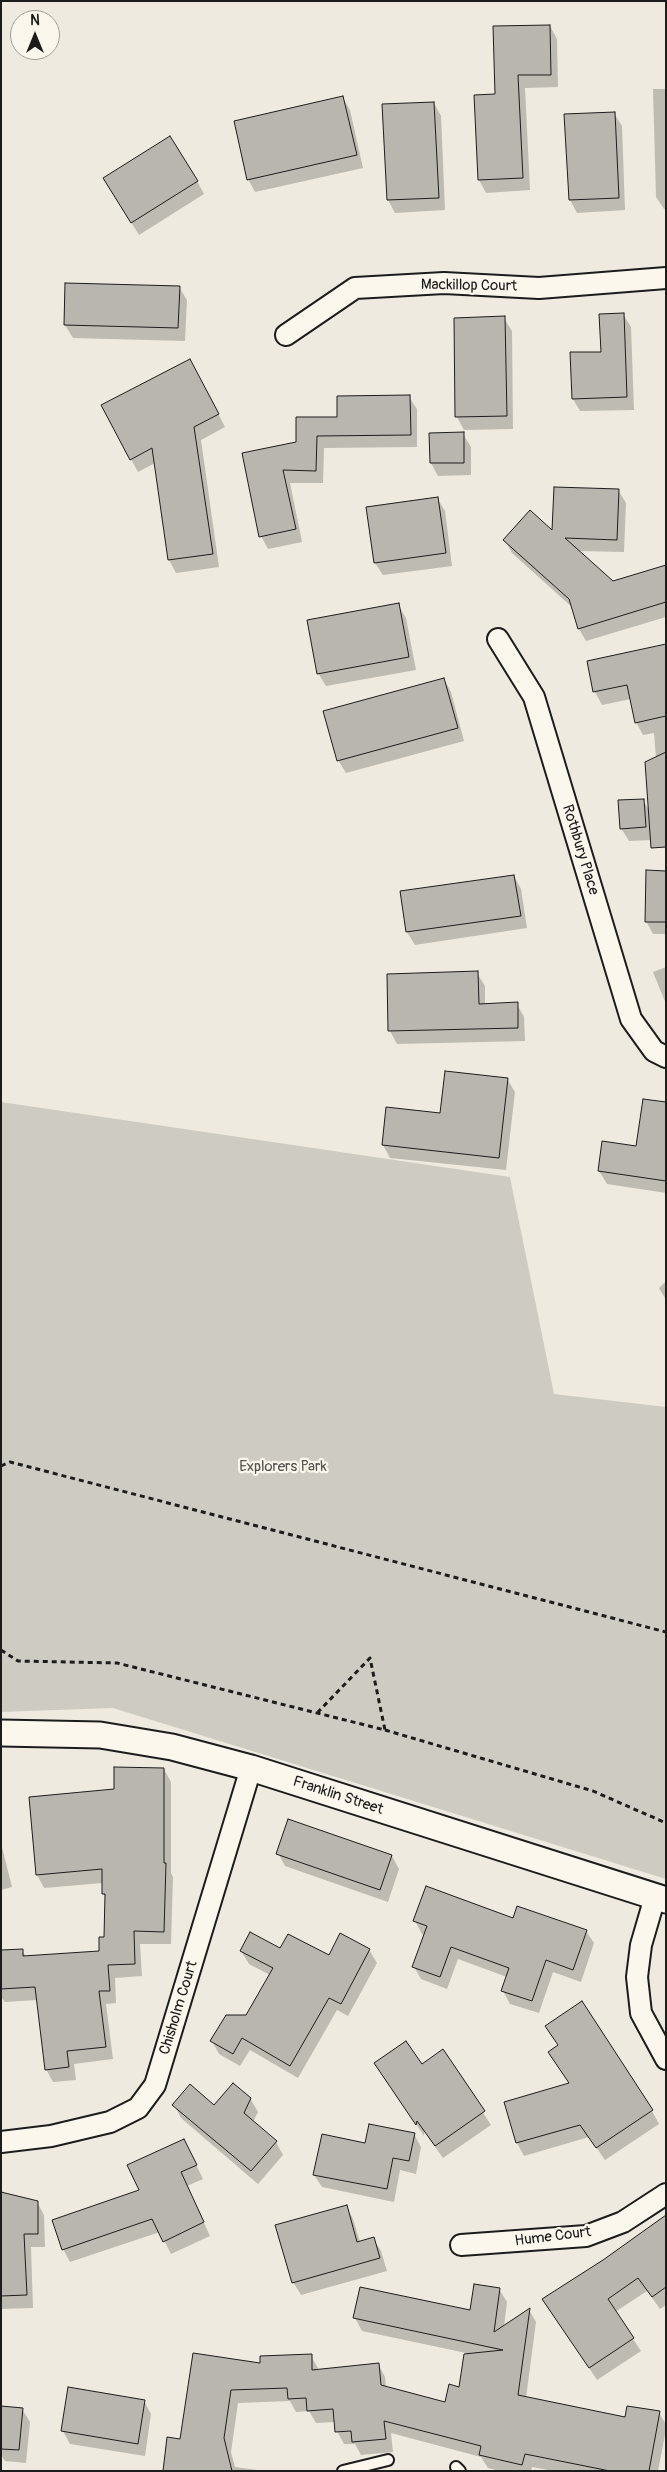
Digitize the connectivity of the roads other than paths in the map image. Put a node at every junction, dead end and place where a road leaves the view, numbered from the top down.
1 (666, 278) edge
2 (286, 335) dead end
3 (498, 639) dead end
4 (666, 1057) edge
5 (1, 1733) edge
6 (251, 1768) junction
7 (660, 1899) edge
8 (666, 2059) edge
9 (1, 2142) edge
10 (666, 2194) edge
11 (461, 2245) dead end
12 (388, 2460) dead end
13 (343, 2471) edge

1 - 2 street, Mackillop Court
3 - 4 street, Rothbury Place
5 - 6 street, Franklin Street
6 - 7 street, Franklin Street
6 - 9 street, Chisholm Court
7 - 8 street
10 - 11 street, Hume Court
12 - 13 lane

